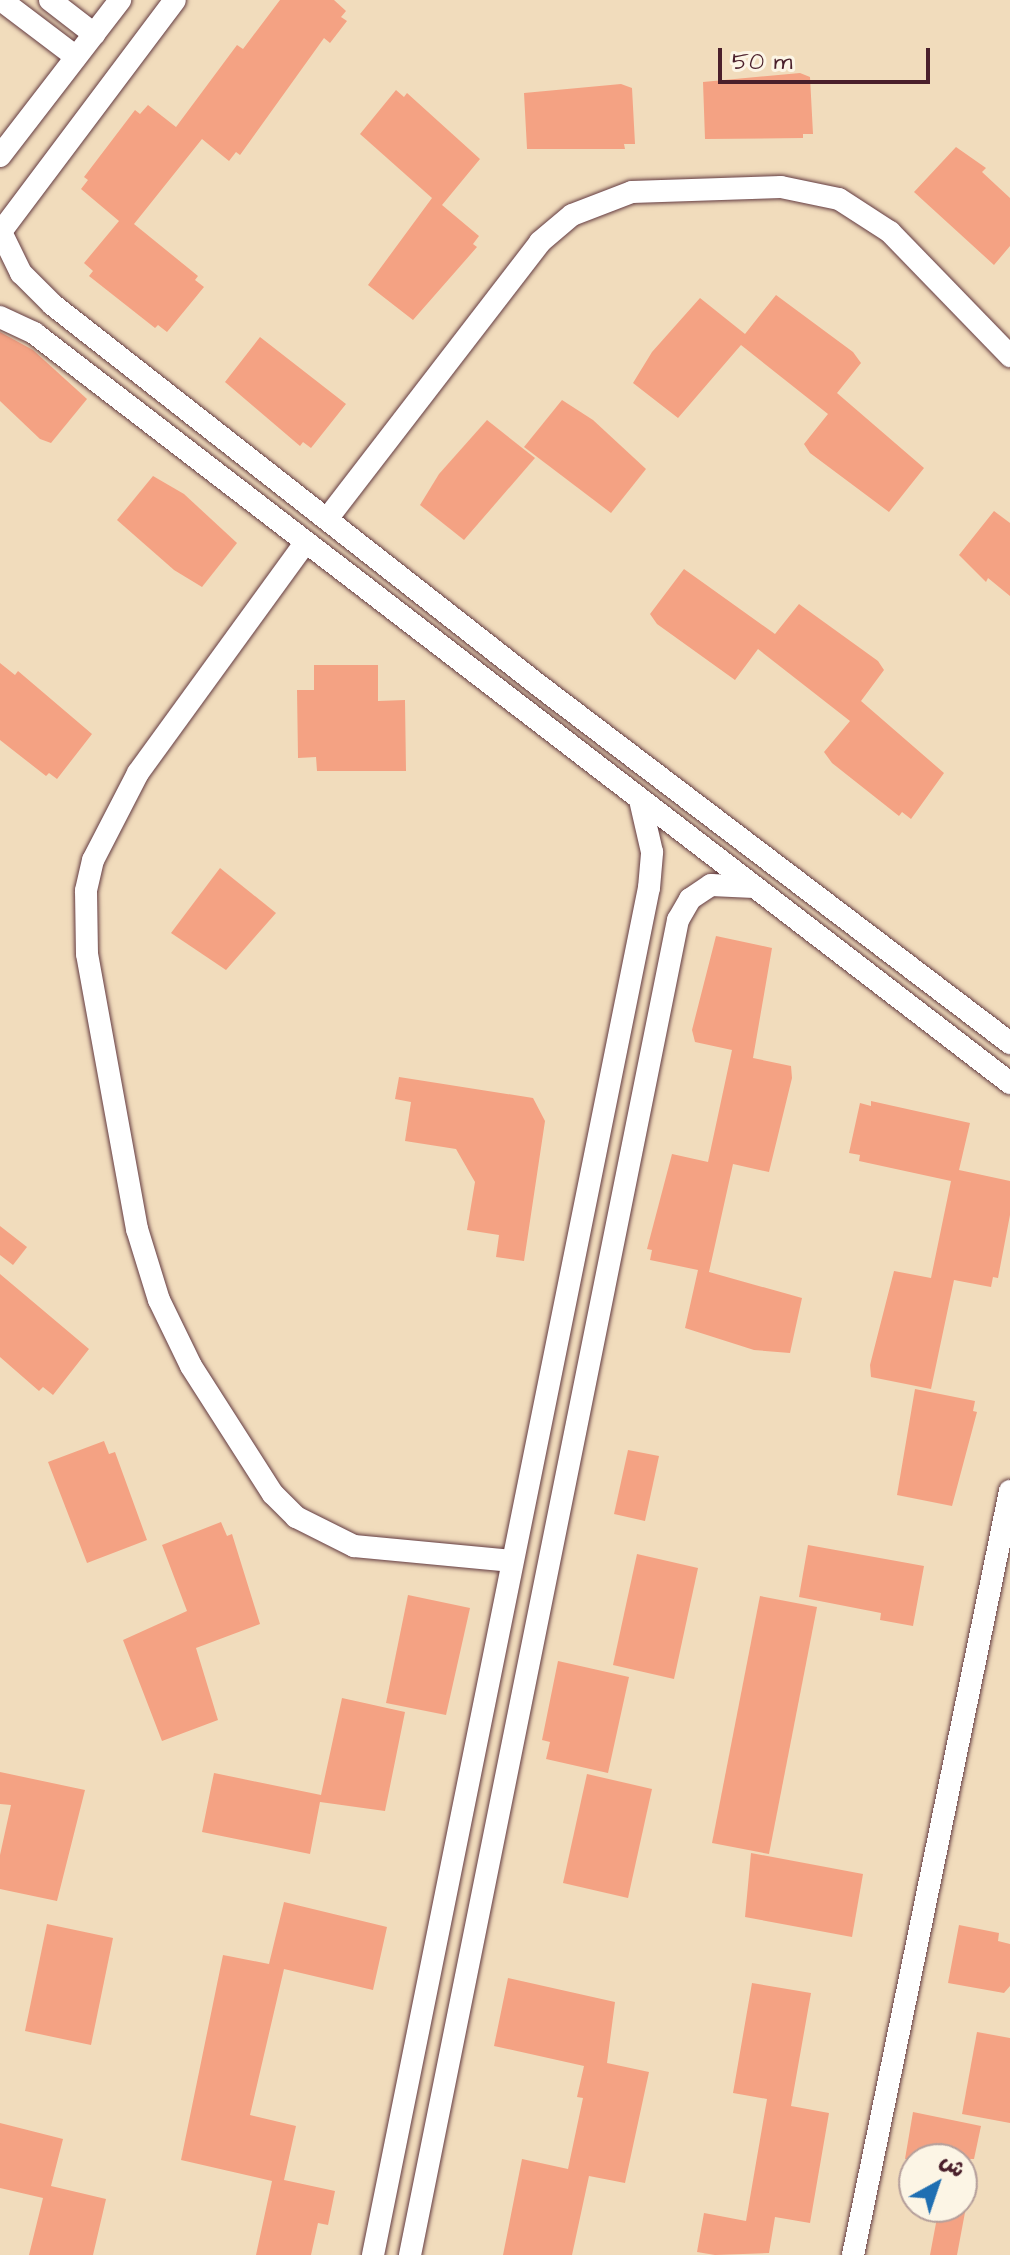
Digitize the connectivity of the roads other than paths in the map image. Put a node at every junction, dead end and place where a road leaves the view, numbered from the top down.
1 (1, 0) edge
2 (50, 0) edge
3 (120, 0) edge
4 (175, 0) edge
5 (94, 34) junction
6 (76, 57) junction
7 (0, 156) edge
8 (0, 233) edge
9 (0, 317) edge
10 (91, 334) junction
11 (1010, 356) edge
12 (70, 361) junction
13 (327, 519) junction
14 (305, 543) junction
15 (640, 800) junction
16 (754, 887) junction
17 (632, 970) junction
18 (665, 978) junction
19 (1010, 1043) edge
20 (1010, 1083) edge
21 (1010, 1491) edge
22 (512, 1561) junction
23 (373, 2255) edge
24 (410, 2255) edge
25 (853, 2255) edge

1 - 6 street
2 - 5 street
3 - 5 street
4 - 8 street
5 - 6 street
6 - 7 street
8 - 10 street
9 - 12 street
10 - 12 street
10 - 13 street
11 - 13 street
12 - 14 street
13 - 19 street
14 - 15 street
14 - 22 street
15 - 16 street
15 - 17 street
16 - 18 street
16 - 20 street
17 - 18 street
17 - 22 street
18 - 24 street
21 - 25 street
22 - 23 street

